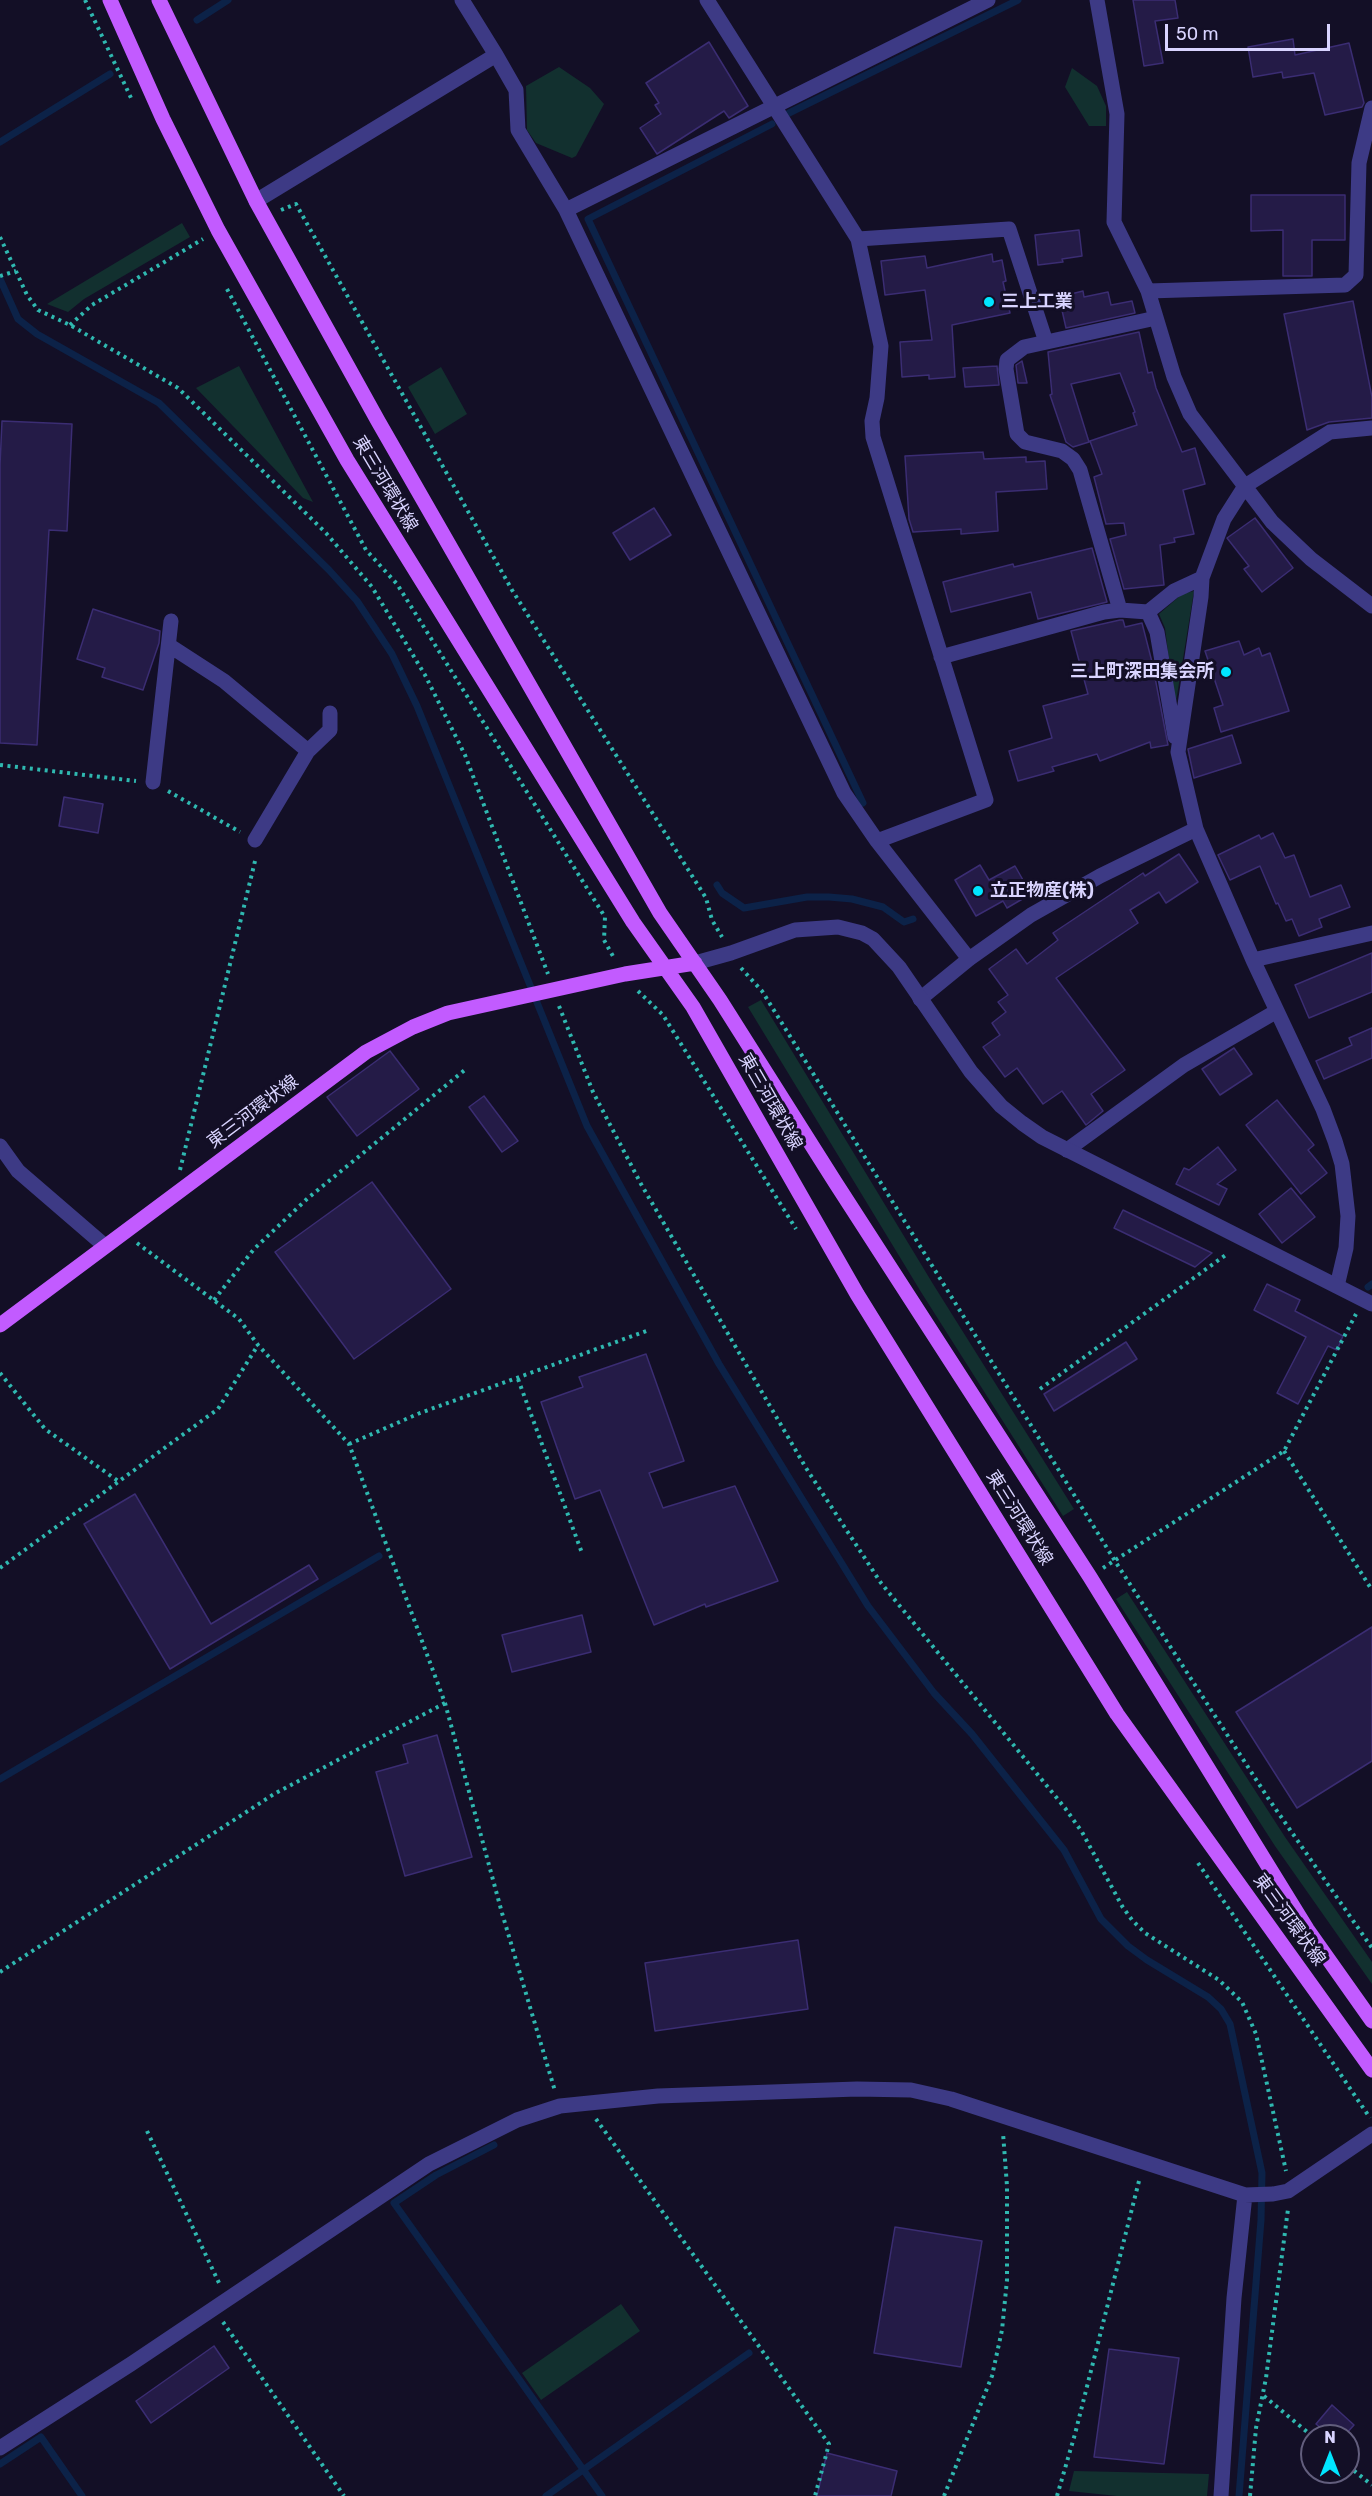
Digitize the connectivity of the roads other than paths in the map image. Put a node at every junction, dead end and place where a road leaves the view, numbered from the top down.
1 (110, 0) edge
2 (159, 0) edge
3 (462, 0) edge
4 (707, 0) edge
5 (988, 0) edge
6 (1097, 0) edge
7 (496, 55) junction
8 (773, 107) junction
9 (1372, 108) edge
10 (256, 201) junction
11 (566, 210) junction
12 (858, 239) junction
13 (1148, 291) junction
14 (1156, 318) junction
15 (1046, 342) junction
16 (1372, 428) edge
17 (1245, 486) junction
18 (1202, 578) junction
19 (1372, 606) edge
20 (1120, 610) junction
21 (1148, 612) junction
22 (171, 621) dead end
23 (170, 646) junction
24 (941, 657) junction
25 (330, 712) dead end
26 (309, 751) junction
27 (1178, 752) junction
28 (153, 782) road end
29 (1196, 829) junction
30 (255, 840) road end
31 (877, 841) junction
32 (1372, 933) edge
33 (969, 959) junction
34 (1253, 960) junction
35 (695, 963) junction
36 (664, 966) junction
37 (920, 999) junction
38 (1277, 1011) junction
39 (0, 1146) edge
40 (1067, 1150) junction
41 (105, 1246) junction
42 (1337, 1286) junction
43 (1368, 1302) edge
44 (0, 1325) edge
45 (1372, 2021) edge
46 (1372, 2070) edge
47 (1372, 2134) edge
48 (1245, 2195) junction
49 (0, 2448) edge
50 (1221, 2496) edge

1 - 36 main road, 東三河環状線
2 - 10 main road, 東三河環状線
3 - 7 street
4 - 8 street
5 - 8 street
6 - 13 street
7 - 10 street
7 - 11 street
8 - 11 street
8 - 12 street
9 - 13 street
10 - 35 main road, 東三河環状線
11 - 31 street
12 - 15 street
12 - 24 street
13 - 14 street
14 - 15 street
14 - 17 street
15 - 20 street
16 - 17 street
17 - 18 street
17 - 19 street
18 - 21 street
18 - 27 street
20 - 21 street
20 - 24 street
21 - 27 street
22 - 23 street
23 - 26 street
23 - 28 street
24 - 31 street
25 - 26 street
26 - 30 street
27 - 29 street
29 - 33 street
29 - 34 street
31 - 33 street
32 - 34 street
33 - 37 street
34 - 38 street
35 - 36 main road, 東三河環状線
35 - 37 street
35 - 45 main road, 東三河環状線
36 - 41 main road, 東三河環状線
36 - 46 main road, 東三河環状線
37 - 40 street
38 - 40 street
38 - 42 street
39 - 41 street
40 - 42 street
41 - 44 main road, 東三河環状線
42 - 43 street
47 - 48 street
48 - 49 street
48 - 50 street

